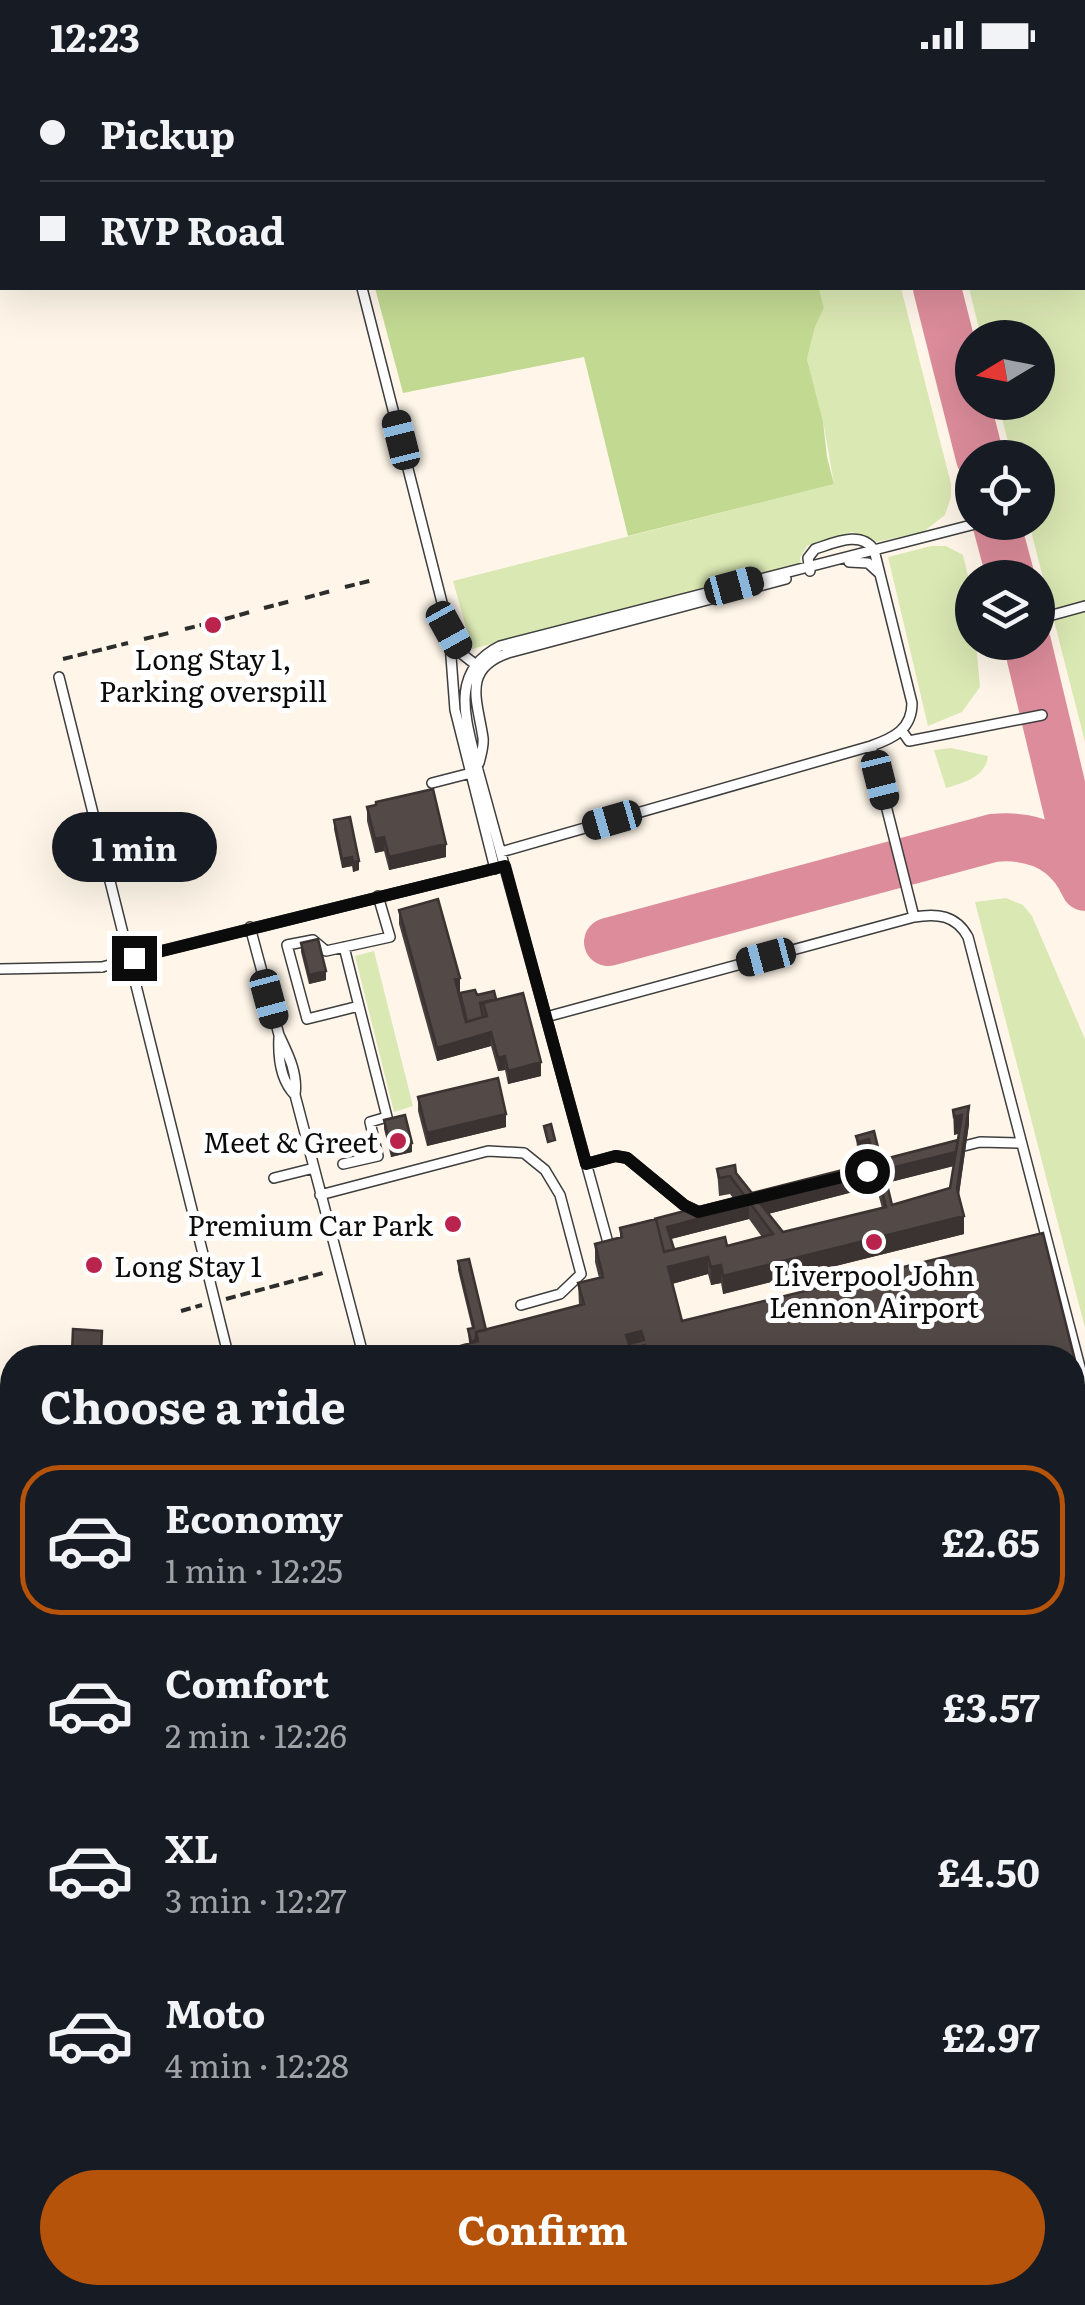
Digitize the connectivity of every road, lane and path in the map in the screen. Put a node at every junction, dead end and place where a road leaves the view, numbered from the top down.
1 (363, 290) edge
2 (955, 529) edge
3 (874, 550) junction
4 (809, 570) junction
5 (880, 575) junction
6 (373, 580) dead end
7 (345, 587) dead end
8 (331, 591) dead end
9 (306, 598) dead end
10 (291, 602) dead end
11 (1085, 606) edge
12 (264, 608) dead end
13 (250, 612) dead end
14 (1055, 614) edge
15 (225, 618) dead end
16 (209, 623) dead end
17 (185, 629) dead end
18 (449, 630) junction
19 (169, 633) dead end
20 (144, 639) dead end
21 (128, 644) dead end
22 (63, 659) dead end
23 (476, 664) junction
24 (59, 677) dead end
25 (1042, 715) dead end
26 (902, 731) junction
27 (871, 746) junction
28 (474, 772) junction
29 (432, 783) dead end
30 (501, 852) junction
31 (500, 867) junction
32 (378, 896) junction
33 (914, 916) junction
34 (250, 927) junction
35 (344, 947) junction
36 (0, 969) edge
37 (358, 1006) junction
38 (546, 1017) junction
39 (1021, 1143) junction
40 (942, 1152) edge
41 (343, 1164) dead end
42 (586, 1164) junction
43 (314, 1168) junction
44 (274, 1178) dead end
45 (320, 1195) junction
46 (706, 1212) edge
47 (612, 1257) edge
48 (327, 1272) dead end
49 (217, 1301) junction
50 (521, 1306) dead end
51 (180, 1310) dead end
52 (225, 1345) edge
53 (358, 1345) edge
54 (1074, 1345) edge

1 - 18 lane
2 - 3 lane
3 - 4 lane
3 - 4 lane
3 - 5 lane
4 - 5 lane
4 - 23 lane
4 - 28 lane
5 - 26 lane
6 - 7 path
8 - 9 path
10 - 12 path
11 - 14 lane
13 - 15 path
16 - 17 path
18 - 23 lane
18 - 28 lane
19 - 20 path
21 - 22 path
23 - 28 lane
24 - 49 lane
25 - 26 lane
26 - 27 lane
27 - 30 lane
27 - 33 lane
28 - 29 lane
28 - 30 lane
28 - 31 lane
30 - 31 lane
31 - 32 lane
31 - 38 lane
32 - 34 lane
32 - 35 lane
33 - 38 lane
33 - 39 lane
34 - 36 lane, bridge
34 - 43 lane
35 - 37 lane
35 - 37 lane
37 - 41 lane
38 - 42 lane
39 - 40 lane
39 - 54 lane
42 - 46 lane
42 - 47 lane
43 - 44 lane
43 - 45 lane
45 - 50 lane
45 - 53 lane
48 - 49 path
49 - 51 path
49 - 52 lane

